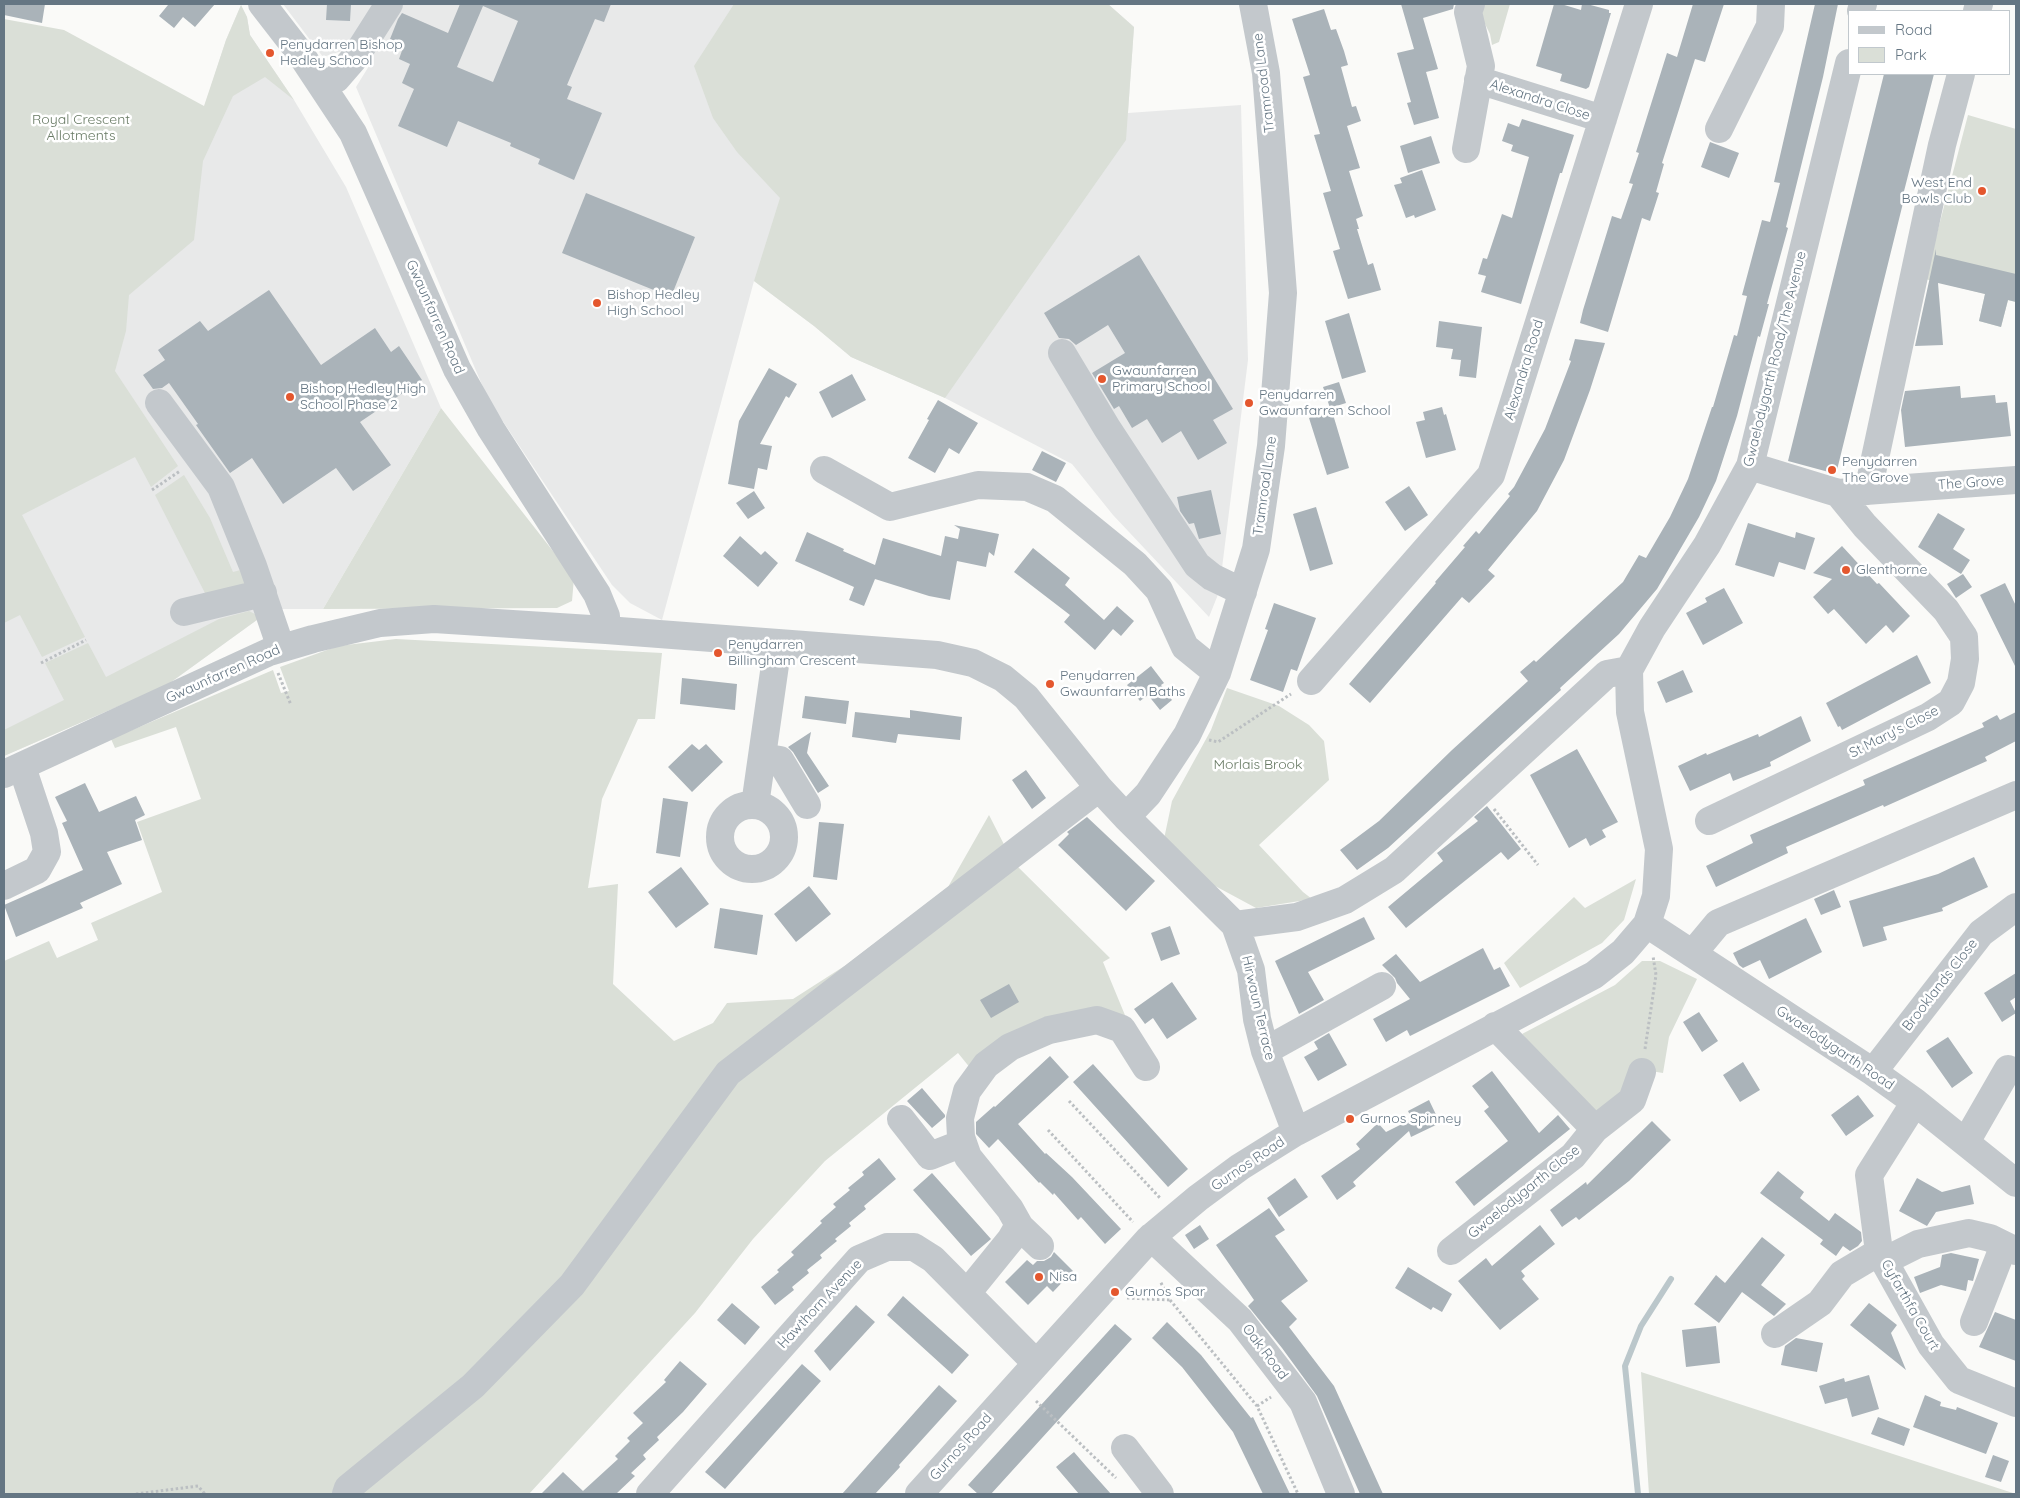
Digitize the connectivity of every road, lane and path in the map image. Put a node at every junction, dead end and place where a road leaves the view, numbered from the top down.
1 (389, 4) edge
2 (1253, 4) edge
3 (1471, 4) edge
4 (1639, 4) edge
5 (1771, 4) edge
6 (267, 5) edge
7 (1848, 67) edge
8 (1961, 75) edge
9 (1478, 80) junction
10 (322, 85) junction
11 (1603, 119) junction
12 (1719, 128) dead end
13 (1466, 149) dead end
14 (1062, 353) dead end
15 (159, 403) dead end
16 (1750, 466) junction
17 (824, 470) dead end
18 (180, 471) dead end
19 (2016, 480) edge
20 (152, 490) dead end
21 (1868, 491) junction
22 (1838, 493) junction
23 (1242, 592) junction
24 (263, 593) junction
25 (184, 612) dead end
26 (606, 630) junction
27 (86, 640) dead end
28 (778, 644) junction
29 (278, 658) junction
30 (41, 662) dead end
31 (1629, 670) junction
32 (1217, 673) junction
33 (1311, 681) joint
34 (291, 705) dead end
35 (1187, 735) junction
36 (762, 757) junction
37 (13, 770) edge
38 (1099, 788) junction
39 (1480, 791) junction
40 (2016, 795) edge
41 (755, 805) dead end
42 (808, 805) dead end
43 (1126, 817) junction
44 (1709, 821) dead end
45 (1538, 865) dead end
46 (4, 886) edge
47 (2016, 907) edge
48 (1647, 924) junction
49 (1236, 925) junction
50 (1693, 953) junction
51 (1382, 986) dead end
52 (1495, 1026) junction
53 (1265, 1051) junction
54 (1146, 1067) dead end
55 (2008, 1069) dead end
56 (1642, 1072) joint
57 (1873, 1072) junction
58 (1068, 1101) dead end
59 (1915, 1102) junction
60 (901, 1119) dead end
61 (1048, 1130) dead end
62 (1595, 1130) junction
63 (1296, 1132) junction
64 (1966, 1142) junction
65 (963, 1143) junction
66 (2016, 1183) edge
67 (1177, 1216) junction
68 (1019, 1226) junction
69 (1148, 1241) junction
70 (1040, 1246) dead end
71 (2010, 1248) edge
72 (1450, 1251) dead end
73 (1882, 1256) junction
74 (968, 1292) junction
75 (1096, 1297) junction
76 (1170, 1300) junction
77 (1974, 1322) dead end
78 (1775, 1334) dead end
79 (1036, 1362) junction
80 (1018, 1383) junction
81 (2016, 1403) edge
82 (1125, 1448) dead end
83 (1118, 1480) dead end
84 (145, 1493) edge
85 (136, 1494) edge
86 (205, 1494) edge
87 (346, 1494) edge
88 (650, 1494) edge
89 (919, 1494) edge
90 (1160, 1494) edge
91 (1298, 1494) edge
92 (1341, 1494) edge

1 - 10 street
2 - 23 street, Tramroad Lane
3 - 9 street, Alexandra Close
4 - 11 street, Alexandra Road
5 - 12 street
6 - 10 street, Gwaunfarren Road
7 - 16 street, Gwaelodygarth Road/The Avenue
8 - 21 street
9 - 11 street, Alexandra Close
9 - 13 street, Alexandra Close
10 - 26 street, Gwaunfarren Road
11 - 33 street, Alexandra Road
14 - 23 street
15 - 24 street
16 - 22 street, The Grove
16 - 31 street, Gwaelodygarth Road/The Avenue
17 - 32 street
18 - 20 path
19 - 21 street, The Grove
21 - 22 street, The Grove
22 - 44 street, St Mary's Close
23 - 32 street, Tramroad Lane
24 - 25 street
24 - 29 street
26 - 28 street, Gwaunfarren Road
26 - 29 street, Gwaunfarren Road
27 - 30 path
28 - 36 street
28 - 38 street, Gwaunfarren Road
29 - 34 path
29 - 37 street, Gwaunfarren Road
31 - 39 street
31 - 48 street
32 - 35 street, Tramroad Lane
33 - 35 path
35 - 43 street, Tramroad Lane
36 - 41 street
36 - 42 street
37 - 46 street
38 - 43 street, Hirwaun Terrace
38 - 87 street
39 - 45 path
39 - 49 street
40 - 50 street
43 - 49 street, Hirwaun Terrace
47 - 57 street, Brooklands Close
48 - 50 street, Gwaelodygarth Road
48 - 52 street, Gurnos Road
48 - 56 path
49 - 53 street, Hirwaun Terrace
50 - 57 street, Gwaelodygarth Road
51 - 53 street
52 - 62 street
52 - 63 street, Gurnos Road
53 - 63 street, Hirwaun Terrace
54 - 65 street
55 - 64 street
56 - 62 street, Gwaelodygarth Close
57 - 59 street, Gwaelodygarth Road
58 - 67 path
59 - 64 street, Gwaelodygarth Road
59 - 73 street, Cyfarthfa Court
60 - 65 street
61 - 69 path
62 - 72 street, Gwaelodygarth Close
63 - 67 street, Gurnos Road
64 - 66 street, Gwaelodygarth Road
65 - 68 street
67 - 69 street, Gurnos Road
68 - 70 street
68 - 74 street
69 - 75 street, Gurnos Road
69 - 76 path
69 - 92 street, Oak Road
71 - 73 street
71 - 77 street
73 - 78 street, Cyfarthfa Court
73 - 81 street, Cyfarthfa Court
74 - 79 street, Hawthorn Avenue
74 - 88 street, Hawthorn Avenue
75 - 76 path
75 - 79 street, Gurnos Road
76 - 91 path
79 - 80 street, Gurnos Road
80 - 83 path
80 - 89 street, Gurnos Road
82 - 90 street
84 - 85 path
84 - 86 path

